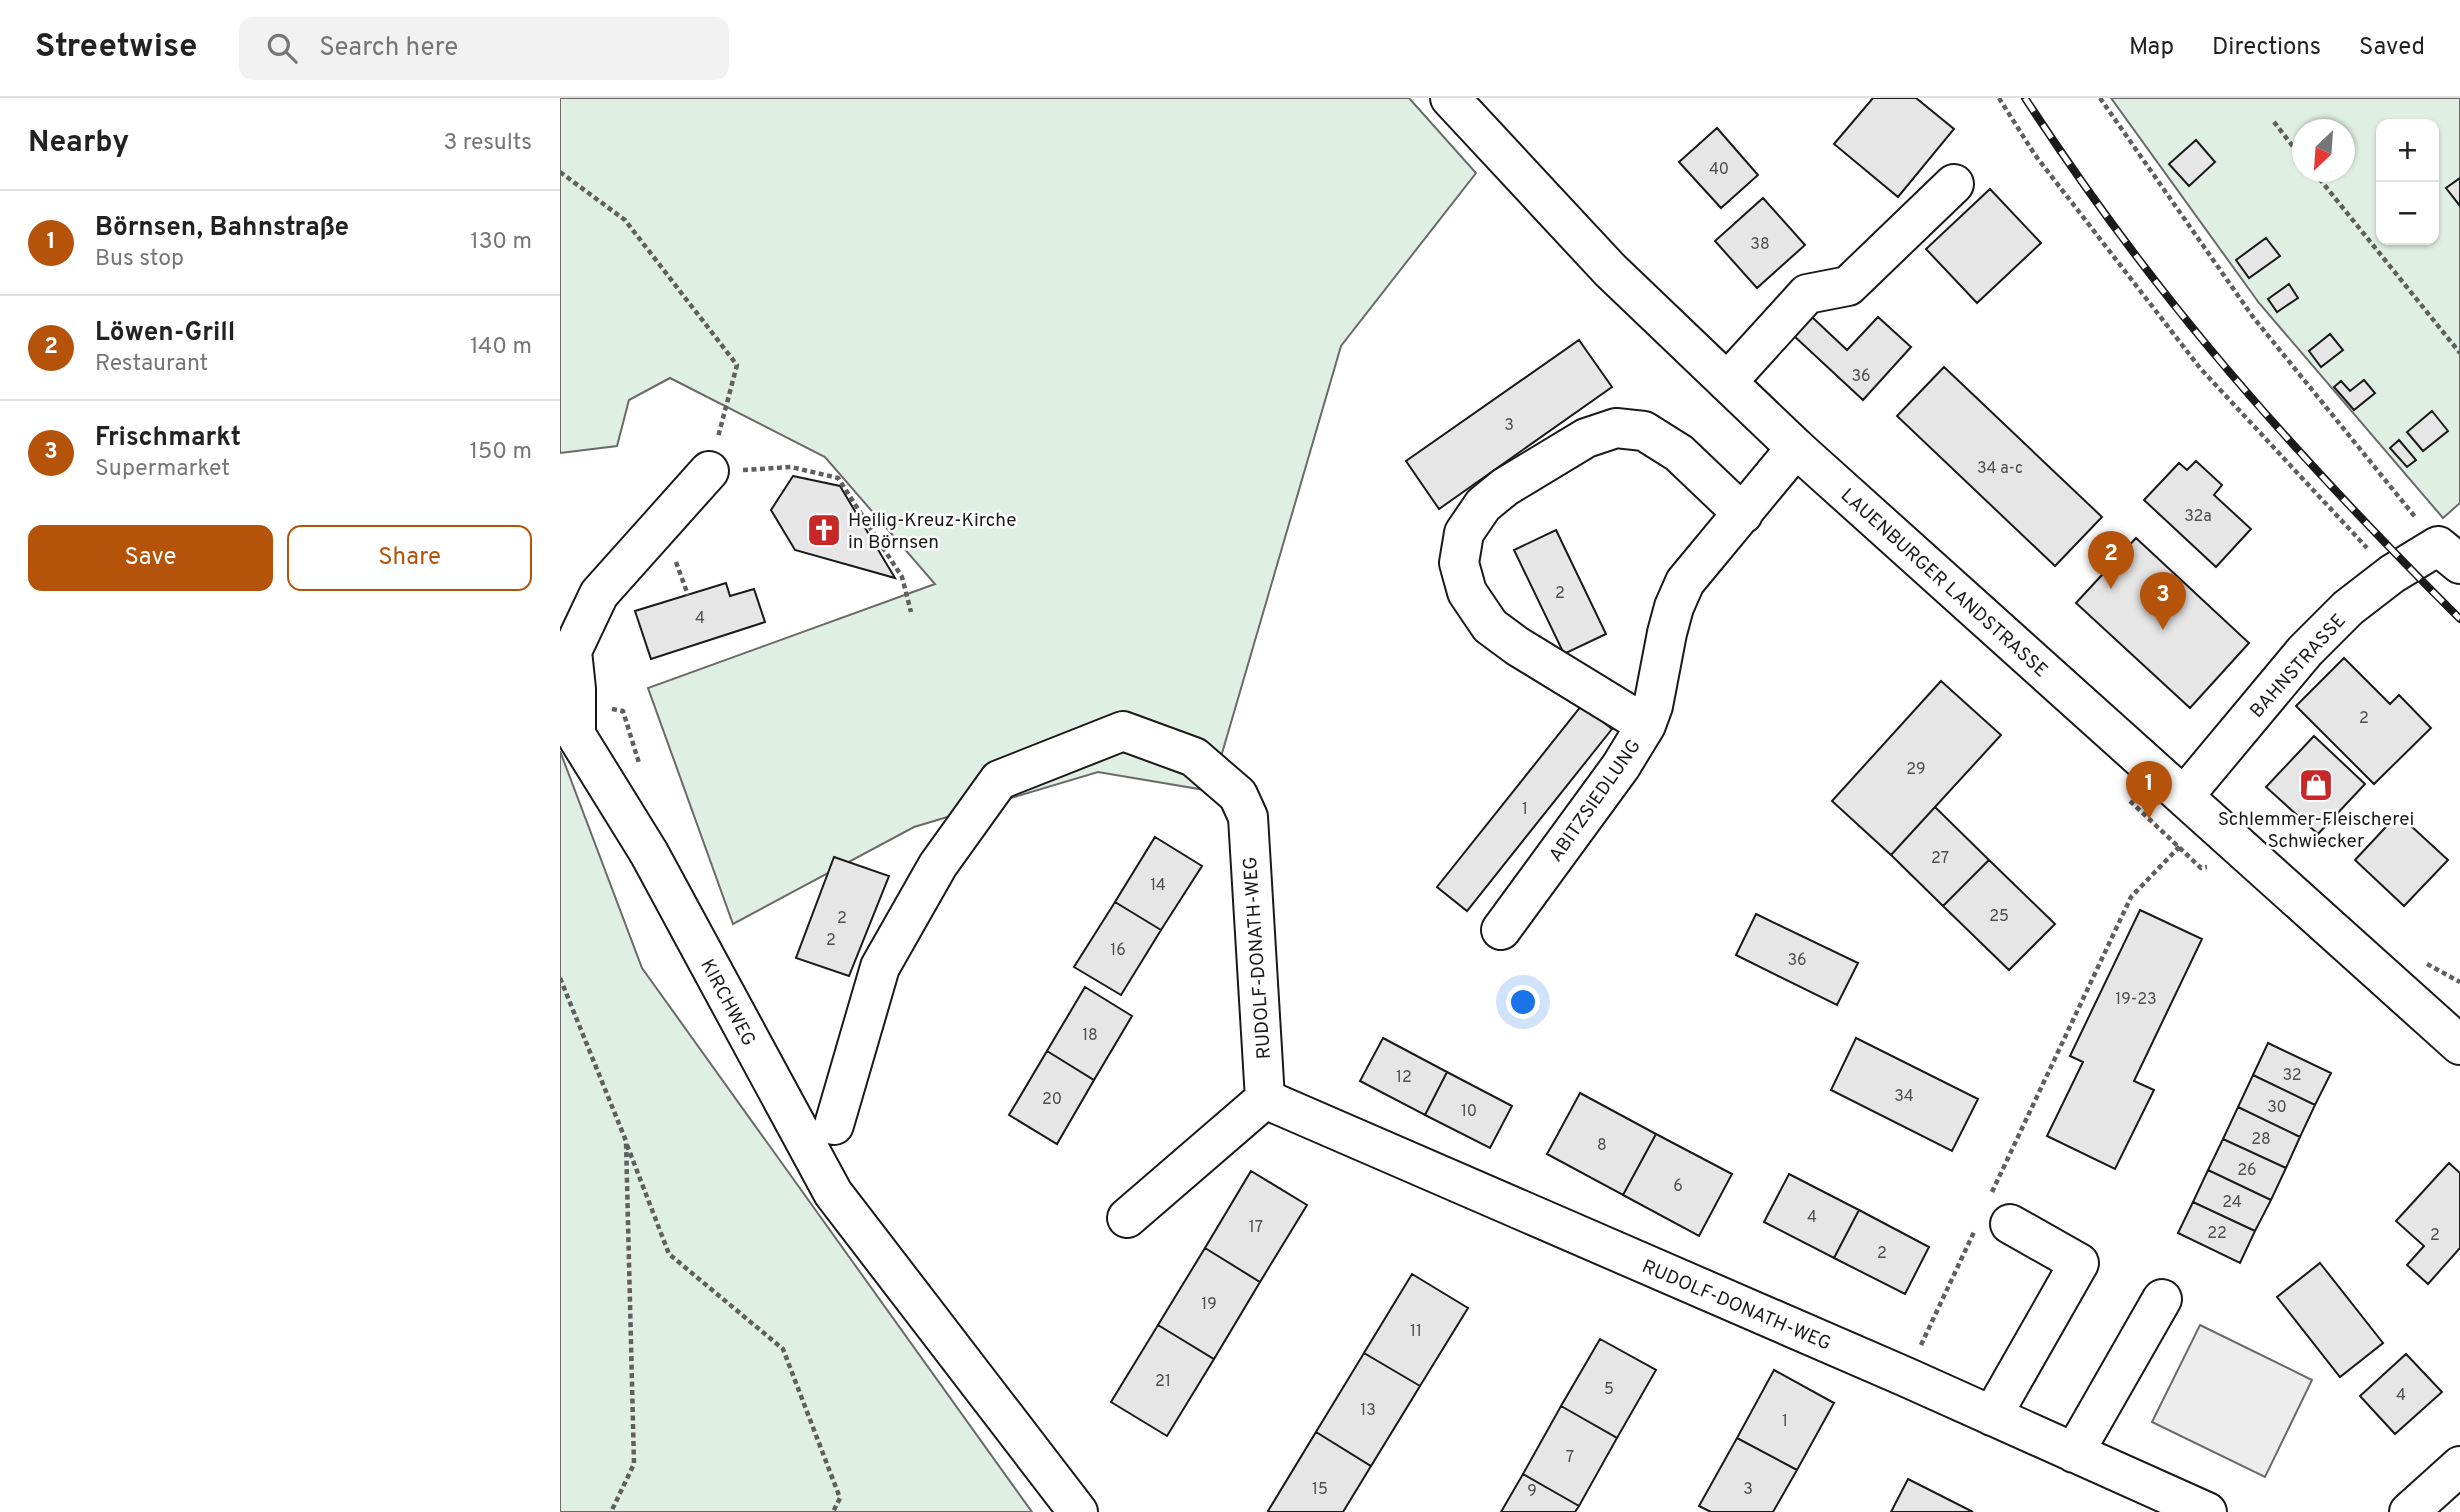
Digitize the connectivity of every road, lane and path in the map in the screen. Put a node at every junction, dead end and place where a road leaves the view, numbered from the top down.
1 (1450, 98) edge
2 (1999, 98) edge
3 (2100, 98) edge
4 (2274, 122) dead end
5 (2292, 145) edge
6 (560, 172) edge
7 (2322, 182) edge
8 (1954, 184) dead end
9 (2460, 352) edge
10 (1727, 382) junction
11 (1796, 448) junction
12 (709, 471) junction
13 (1743, 514) junction
14 (2453, 545) edge
15 (2392, 575) junction
16 (911, 612) dead end
17 (1646, 725) junction
18 (2195, 807) junction
19 (1500, 930) dead end
20 (560, 978) edge
21 (2460, 1045) edge
22 (1265, 1099) junction
23 (834, 1125) dead end
24 (625, 1141) junction
25 (1992, 1217) junction
26 (1127, 1218) dead end
27 (2162, 1299) dead end
28 (1906, 1377) junction
29 (1992, 1416) junction
30 (2074, 1453) junction
31 (2460, 1466) edge
32 (611, 1512) edge
33 (833, 1512) edge
34 (1078, 1512) edge
35 (2207, 1512) edge
36 (2409, 1512) edge

1 - 10 street, LAUENBURGER LANDSTRASSE
2 - 15 path
3 - 14 path
4 - 5 path
6 - 12 path
7 - 9 path
8 - 10 street
10 - 11 street, LAUENBURGER LANDSTRASSE
11 - 13 street, ABITZSIEDLUNG
11 - 18 street, LAUENBURGER LANDSTRASSE
12 - 16 path
12 - 34 street, KIRCHWEG
13 - 17 street, ABITZSIEDLUNG
13 - 17 street
14 - 15 street, BAHNSTRASSE
15 - 18 street, BAHNSTRASSE
17 - 19 street, ABITZSIEDLUNG
18 - 21 street, LAUENBURGER LANDSTRASSE
18 - 25 path
20 - 24 path
22 - 23 street, RUDOLF-DONATH-WEG
22 - 26 street
22 - 28 street, RUDOLF-DONATH-WEG
24 - 32 path
24 - 33 path
25 - 28 path
25 - 29 street
27 - 30 street
28 - 29 street, RUDOLF-DONATH-WEG
29 - 30 street, RUDOLF-DONATH-WEG
30 - 35 street, RUDOLF-DONATH-WEG
31 - 36 street

